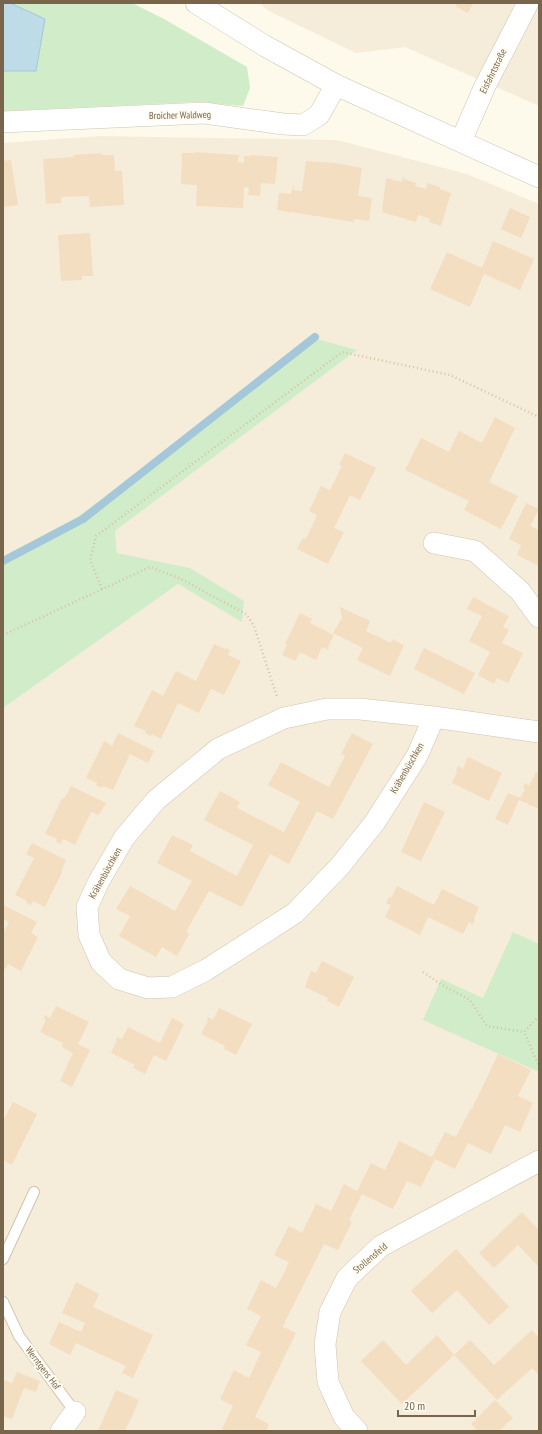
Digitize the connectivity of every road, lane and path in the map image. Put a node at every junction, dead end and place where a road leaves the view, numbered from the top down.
1 (196, 3) edge
2 (528, 3) edge
3 (336, 85) junction
4 (3, 122) edge
5 (461, 141) junction
6 (539, 176) edge
7 (539, 417) edge
8 (434, 543) dead end
9 (102, 589) junction
10 (539, 617) edge
11 (3, 635) edge
12 (434, 717) junction
13 (284, 718) junction
14 (539, 732) edge
15 (423, 972) dead end
16 (539, 1016) edge
17 (524, 1032) junction
18 (539, 1066) edge
19 (539, 1161) edge
20 (34, 1192) dead end
21 (3, 1259) edge
22 (3, 1302) edge
23 (75, 1412) joint
24 (61, 1431) edge
25 (357, 1431) edge

1 - 3 street
2 - 5 street, Eisfahrtstraße
3 - 4 street, Broicher Waldweg
3 - 5 street
5 - 6 street
7 - 9 path
8 - 10 street
9 - 11 path
9 - 13 path
12 - 13 street, Krähenbüschken
12 - 13 street, Krähenbüschken
12 - 14 street, Krähenbüschken
15 - 17 path
16 - 17 path
17 - 18 path
19 - 25 street, Stollensfeld
20 - 21 lane
22 - 23 lane, Werntgens Hof
23 - 24 street, Werntgens Hof

